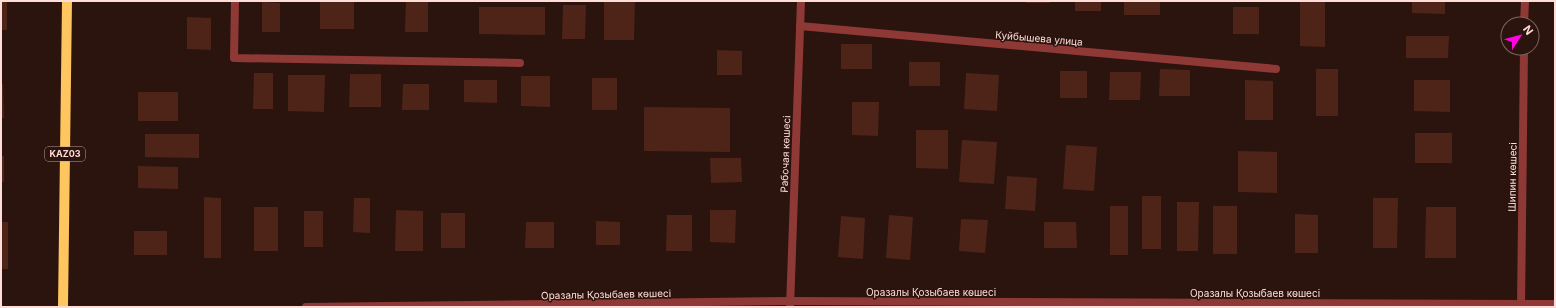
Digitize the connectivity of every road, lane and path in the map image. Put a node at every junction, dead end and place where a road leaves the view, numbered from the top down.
1 (67, 1) edge
2 (234, 1) edge
3 (801, 1) edge
4 (1525, 1) edge
5 (1524, 16) edge
6 (800, 26) junction
7 (1524, 56) edge
8 (520, 63) dead end
9 (1276, 69) dead end
10 (790, 304) edge
11 (942, 304) edge
12 (1555, 304) edge
13 (1521, 305) edge
14 (63, 307) edge
15 (306, 307) edge
16 (319, 307) edge

1 - 14 main road, KАZ03
2 - 8 street
3 - 6 street, Рабочая көшесі
4 - 5 street
6 - 9 street, Куйбышева улица
6 - 10 street, Рабочая көшесі
7 - 13 street, Шипин көшесі
10 - 11 street, Оразалы Қозыбаев көшесі
10 - 16 street, Оразалы Қозыбаев көшесі
11 - 13 street, Оразалы Қозыбаев көшесі
12 - 13 street, Оразалы Қозыбаев көшесі
15 - 16 street, Оразалы Қозыбаев көшесі

